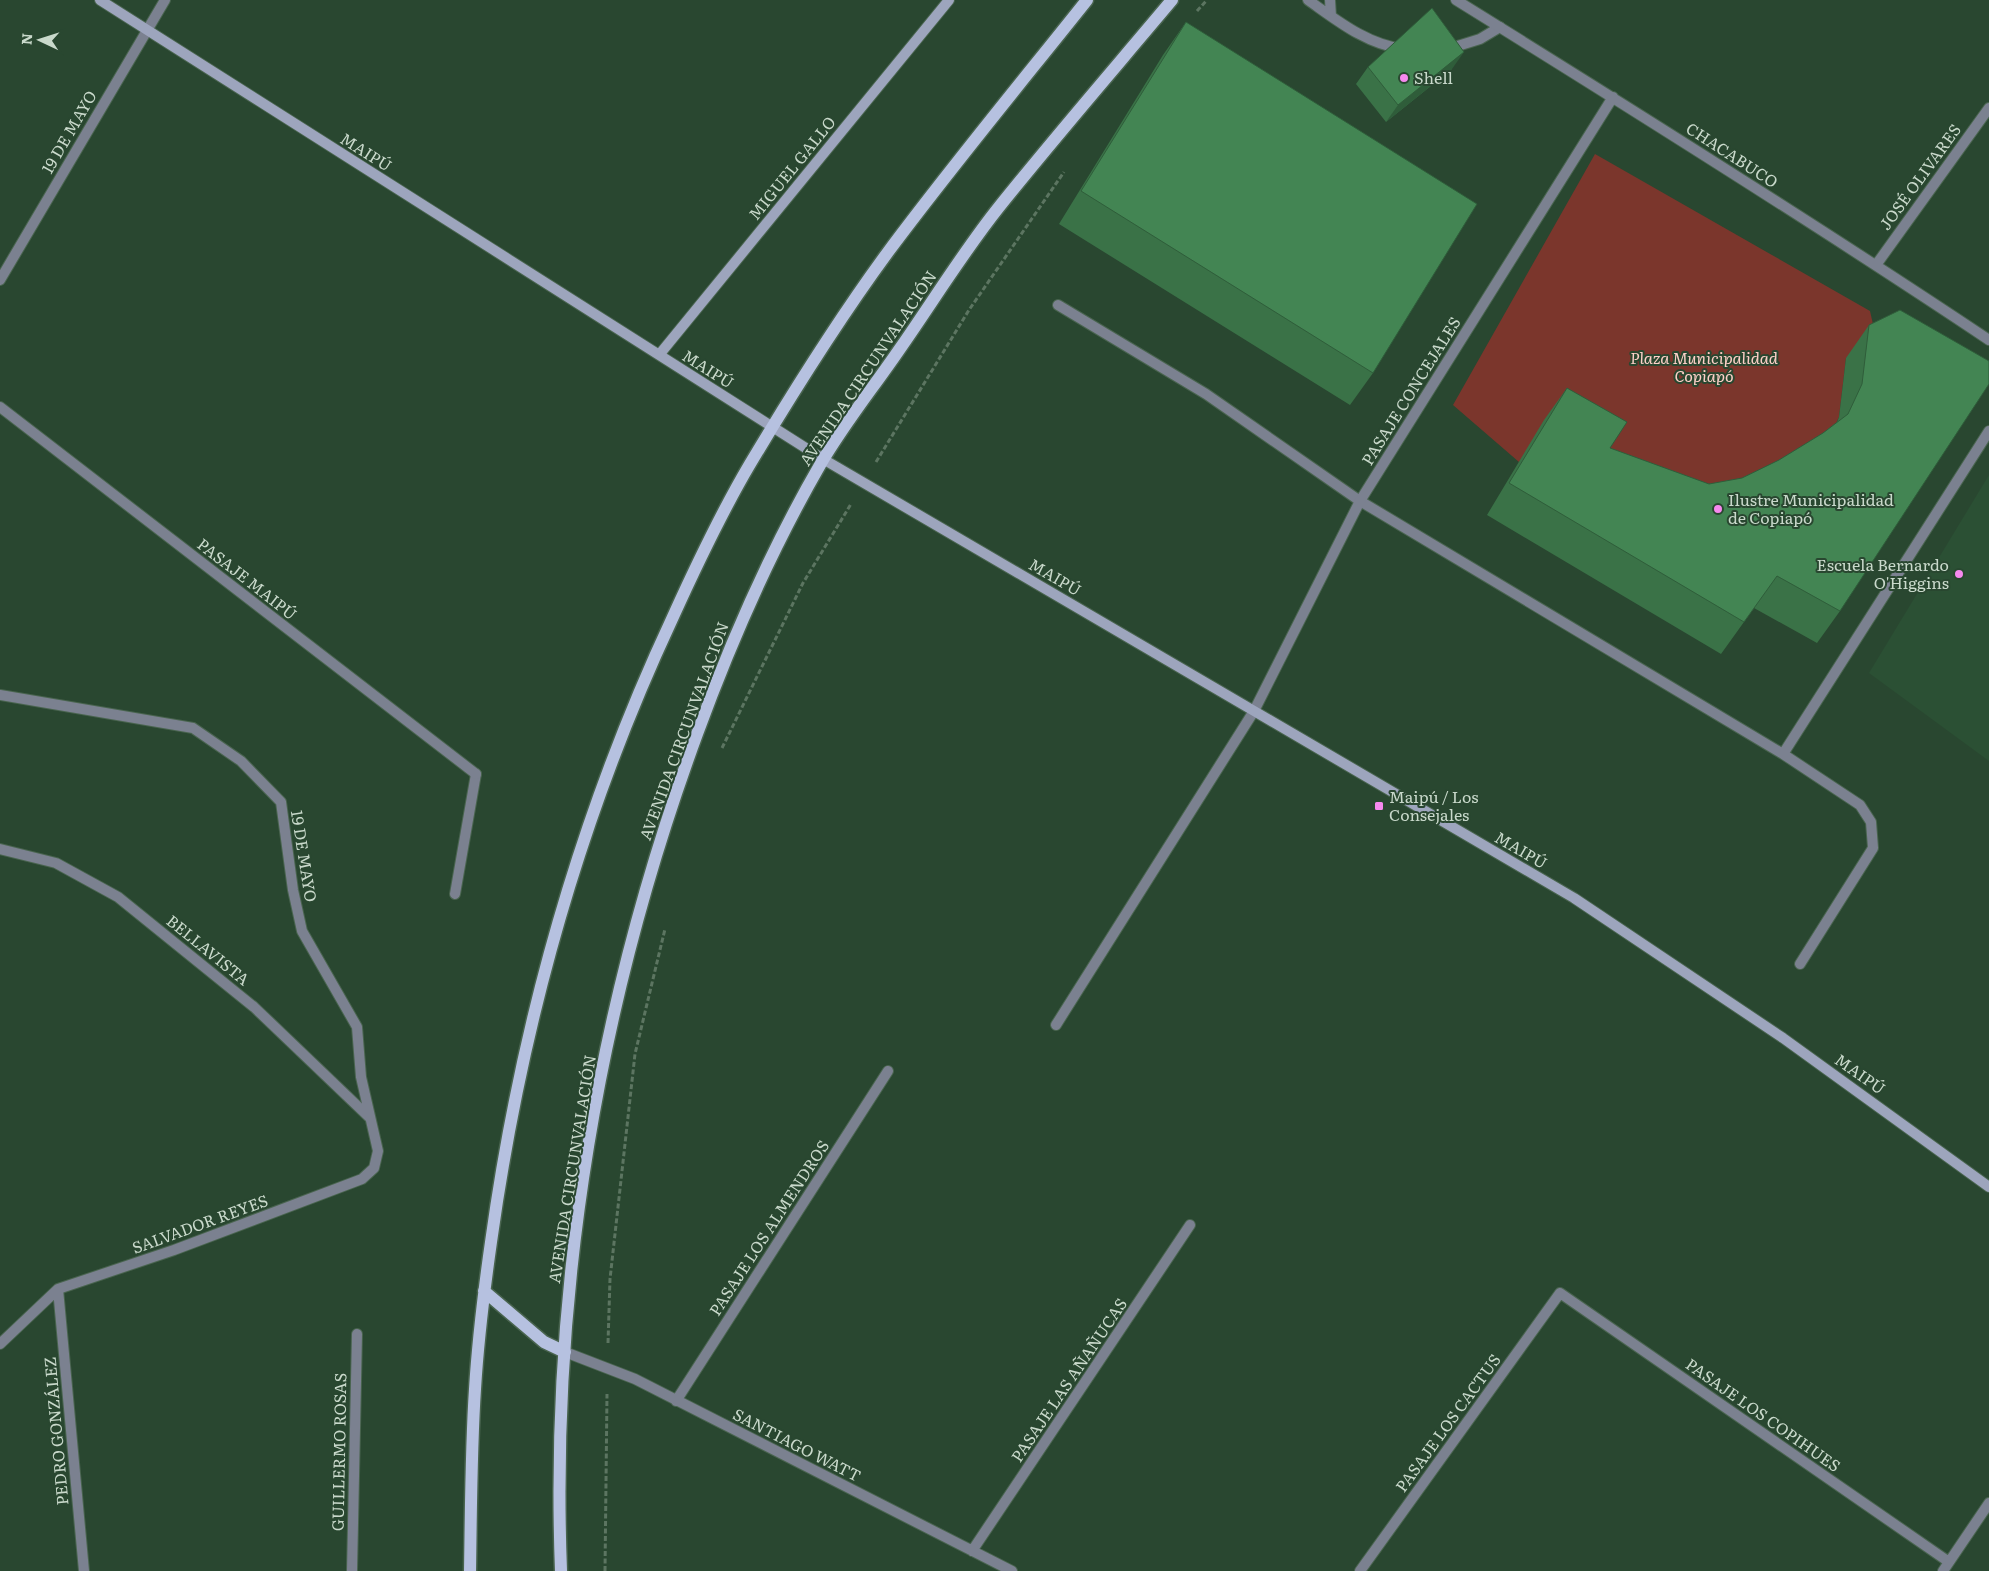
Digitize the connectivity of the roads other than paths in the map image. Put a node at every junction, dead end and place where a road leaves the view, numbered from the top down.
1 (100, 0) edge
2 (165, 0) edge
3 (949, 0) edge
4 (1087, 0) edge
5 (1172, 0) edge
6 (1308, 0) edge
7 (1330, 0) edge
8 (1456, 0) edge
9 (1331, 16) junction
10 (1500, 28) junction
11 (146, 30) junction
12 (1414, 51) edge
13 (1436, 51) edge
14 (1613, 97) junction
15 (1989, 108) edge
16 (1876, 265) junction
17 (0, 280) edge
18 (1058, 305) dead end
19 (1989, 340) edge
20 (659, 356) junction
21 (0, 408) edge
22 (773, 428) junction
23 (1989, 431) edge
24 (823, 459) junction
25 (1360, 501) junction
26 (0, 695) edge
27 (1254, 711) junction
28 (1783, 754) junction
29 (0, 849) edge
30 (456, 894) dead end
31 (1800, 964) dead end
32 (1056, 1025) dead end
33 (888, 1072) dead end
34 (370, 1118) junction
35 (1989, 1187) edge
36 (1190, 1225) dead end
37 (58, 1289) junction
38 (484, 1291) junction
39 (1560, 1293) joint
40 (357, 1334) dead end
41 (0, 1344) edge
42 (565, 1352) junction
43 (676, 1401) junction
44 (1989, 1503) edge
45 (972, 1551) junction
46 (1949, 1562) junction
47 (84, 1571) edge
48 (352, 1571) edge
49 (470, 1571) edge
50 (561, 1571) edge
51 (1012, 1571) edge
52 (1360, 1571) edge
53 (1943, 1571) edge

1 - 11 main road, MAIPÚ
2 - 11 street, 19 DE MAYO
3 - 20 main road, MIGUEL GALLO
4 - 22 main road
5 - 24 main road, AVENIDA CIRCUNVALACIÓN
6 - 9 street
7 - 9 street
8 - 10 street, CHACABUCO
9 - 12 street
10 - 13 street
10 - 14 street, CHACABUCO
11 - 17 street, 19 DE MAYO
11 - 20 main road, MAIPÚ
14 - 16 street, CHACABUCO
14 - 25 street, PASAJE CONCEJALES
15 - 16 street, JOSÉ OLIVARES
16 - 19 street, CHACABUCO
18 - 25 street
20 - 22 main road, MAIPÚ
21 - 30 street, PASAJE MAIPÚ
22 - 24 main road, MAIPÚ
22 - 38 main road
23 - 28 street
24 - 27 main road, MAIPÚ
24 - 42 main road, AVENIDA CIRCUNVALACIÓN
25 - 27 street, PASAJE CONCEJALES
25 - 28 street
26 - 34 street, 19 DE MAYO
27 - 32 street, PASAJE CONCEJALES
27 - 35 main road, MAIPÚ
28 - 31 street
29 - 34 street, BELLAVISTA
33 - 43 street, PASAJE LOS ALMENDROS
34 - 37 street, SALVADOR REYES
36 - 45 street, PASAJE LAS AÑAÑUCAS
37 - 41 street, SALVADOR REYES
37 - 47 street, PEDRO GONZÁLEZ
38 - 42 main road
38 - 49 main road
39 - 46 street, PASAJE LOS COPIHUES
39 - 52 street, PASAJE LOS CACTUS
40 - 48 street, GUILLERMO ROSAS
42 - 43 street, SANTIAGO WATT
42 - 50 main road, AVENIDA CIRCUNVALACIÓN
43 - 45 street, SANTIAGO WATT
44 - 46 street
45 - 51 street, SANTIAGO WATT
46 - 53 street

